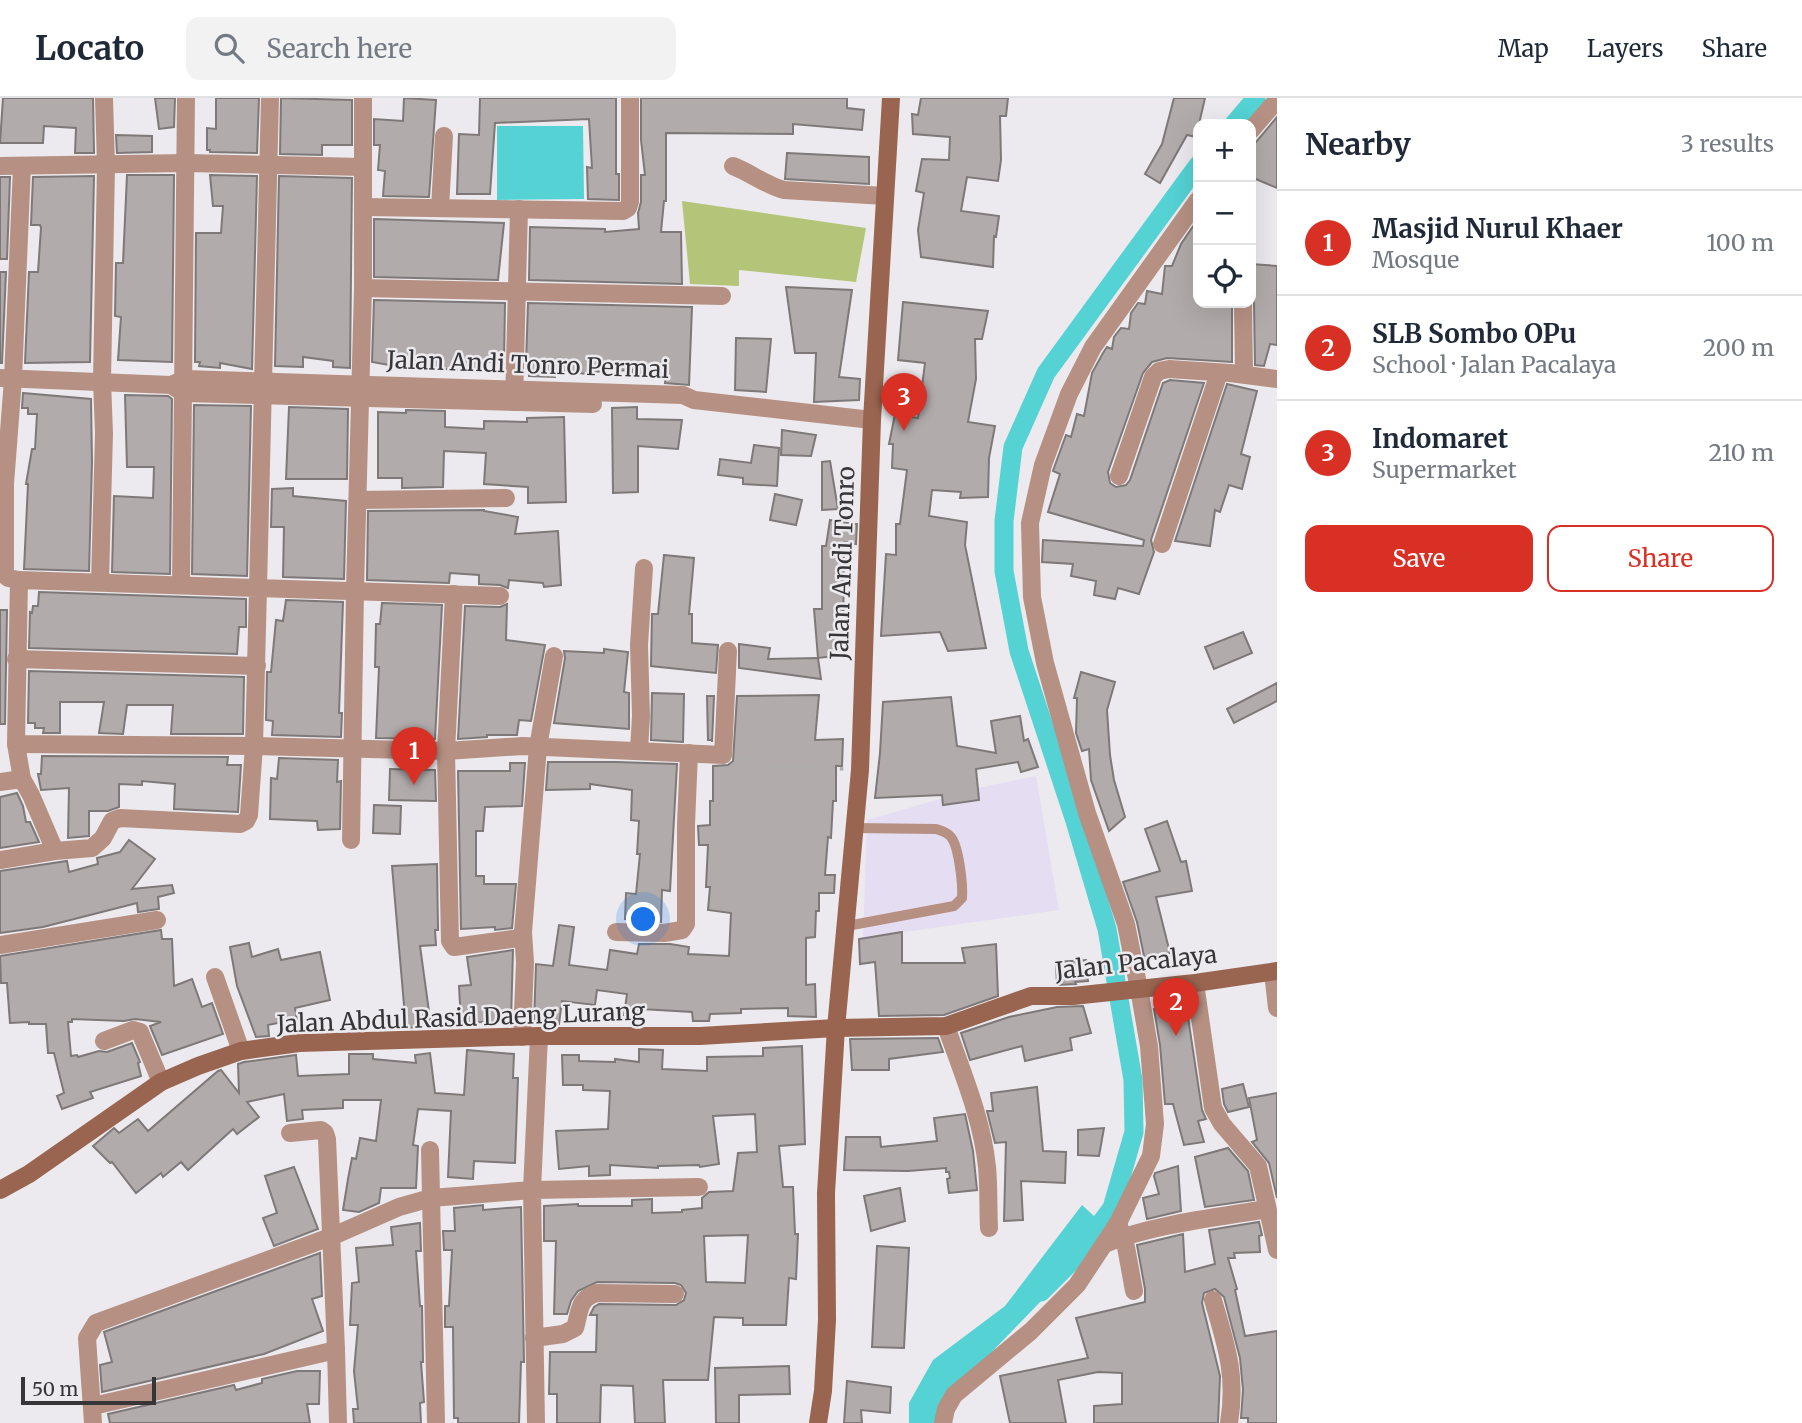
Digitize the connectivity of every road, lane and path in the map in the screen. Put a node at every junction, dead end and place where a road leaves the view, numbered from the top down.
1 (104, 98) edge
2 (186, 98) edge
3 (270, 98) edge
4 (363, 98) edge
5 (630, 98) edge
6 (891, 98) edge
7 (1277, 100) edge
8 (1256, 124) edge
9 (444, 136) dead end
10 (186, 163) junction
11 (106, 164) junction
12 (269, 164) junction
13 (0, 166) edge
14 (22, 166) junction
15 (733, 166) dead end
16 (363, 167) junction
17 (885, 196) junction
18 (364, 207) junction
19 (1193, 207) edge
20 (440, 208) junction
21 (519, 209) junction
22 (363, 288) junction
23 (517, 291) junction
24 (722, 296) dead end
25 (1243, 308) edge
26 (1219, 373) junction
27 (1244, 374) junction
28 (6, 378) edge
29 (1277, 379) edge
30 (102, 381) junction
31 (180, 386) junction
32 (262, 388) junction
33 (359, 391) junction
34 (514, 397) junction
35 (872, 419) junction
36 (1119, 475) dead end
37 (506, 498) dead end
38 (358, 500) junction
39 (1161, 544) dead end
40 (644, 568) dead end
41 (19, 580) junction
42 (100, 582) junction
43 (181, 585) junction
44 (258, 588) junction
45 (355, 590) junction
46 (454, 594) junction
47 (500, 596) dead end
48 (728, 651) dead end
49 (554, 656) dead end
50 (16, 659) junction
51 (257, 666) junction
52 (16, 744) junction
53 (254, 746) junction
54 (538, 747) junction
55 (354, 749) junction
56 (639, 750) junction
57 (446, 751) junction
58 (689, 753) junction
59 (723, 755) junction
60 (860, 770) junction
61 (22, 779) junction
62 (0, 782) edge
63 (855, 828) junction
64 (351, 840) dead end
65 (55, 851) junction
66 (0, 860) edge
67 (157, 920) dead end
68 (847, 926) junction
69 (523, 932) junction
70 (616, 932) dead end
71 (0, 945) edge
72 (1275, 972) edge
73 (215, 977) dead end
74 (1195, 984) junction
75 (1124, 990) junction
76 (1277, 1007) edge
77 (946, 1026) junction
78 (836, 1028) junction
79 (530, 1037) junction
80 (104, 1041) dead end
81 (241, 1051) junction
82 (160, 1082) junction
83 (290, 1133) dead end
84 (430, 1150) dead end
85 (699, 1187) dead end
86 (0, 1189) edge
87 (532, 1190) junction
88 (431, 1198) junction
89 (1267, 1209) junction
90 (989, 1228) dead end
91 (1120, 1230) junction
92 (332, 1236) junction
93 (1277, 1250) edge
94 (1134, 1291) dead end
95 (675, 1294) dead end
96 (1213, 1300) dead end
97 (534, 1338) junction
98 (336, 1350) junction
99 (93, 1414) edge
100 (338, 1423) edge
101 (436, 1423) edge
102 (536, 1423) edge
103 (818, 1423) edge
104 (943, 1423) edge
105 (1229, 1423) edge

1 - 11 street
2 - 10 street
3 - 12 street
4 - 16 street, Jalan Andi Tonro Permai
5 - 21 street
6 - 17 street, Jalan Andi Tonro
7 - 8 street
9 - 20 street
10 - 11 street
10 - 12 street
10 - 31 street
11 - 14 street
11 - 30 street
12 - 16 street
12 - 32 street
13 - 14 street
14 - 28 street
15 - 17 street
16 - 18 street, Jalan Andi Tonro Permai
17 - 35 street, Jalan Andi Tonro
18 - 20 street
18 - 22 street, Jalan Andi Tonro Permai
19 - 75 street
20 - 21 street
21 - 23 street
22 - 23 street
22 - 33 street, Jalan Andi Tonro Permai
23 - 24 street
23 - 34 street
25 - 27 street
26 - 27 street
26 - 36 street
26 - 39 street
27 - 29 street
28 - 30 street, Jalan Andi Tonro Permai
28 - 41 street
30 - 31 street, Jalan Andi Tonro Permai
30 - 42 street
31 - 32 street, Jalan Andi Tonro Permai
31 - 43 street
32 - 33 street, Jalan Andi Tonro Permai
32 - 44 street
33 - 34 street, Jalan Andi Tonro Permai
33 - 38 street, Jalan Andi Tonro Permai
34 - 35 street, Jalan Andi Tonro Permai
35 - 60 street, Jalan Andi Tonro
37 - 38 street
38 - 45 street, Jalan Andi Tonro Permai
40 - 56 street
41 - 42 street
41 - 50 street
42 - 43 street
43 - 44 street
44 - 45 street
44 - 51 street
45 - 46 street
45 - 55 street, Jalan Andi Tonro Permai
46 - 47 street
46 - 57 street
48 - 59 street
49 - 54 street
50 - 51 street
50 - 52 street
51 - 53 street
52 - 53 street
52 - 61 street
53 - 55 street
53 - 65 street
54 - 56 street
54 - 57 street
54 - 69 street
55 - 57 street
55 - 64 street, Jalan Andi Tonro Permai
56 - 58 street
57 - 69 street
58 - 59 street
58 - 70 street
59 - 60 path
60 - 63 street, Jalan Andi Tonro
61 - 62 street
61 - 65 street
63 - 68 street, Jalan Andi Tonro
63 - 68 lane
65 - 66 street
67 - 71 street
68 - 78 street, Jalan Andi Tonro
69 - 79 street
72 - 74 street, Jalan Pacalaya
72 - 76 street
73 - 81 street
74 - 75 street, Jalan Pacalaya
74 - 89 street
75 - 77 street, Jalan Pacalaya
75 - 91 street
77 - 78 street, Jalan Pacalaya
77 - 90 street
78 - 79 street, Jalan Abdul Rasid Daeng Lurang
78 - 103 street, Jalan Andi Tonro
79 - 81 street, Jalan Abdul Rasid Daeng Lurang
79 - 87 street
80 - 82 street
81 - 82 street, Jalan Abdul Rasid Daeng Lurang
82 - 86 street, Jalan Abdul Rasid Daeng Lurang
83 - 92 street
84 - 88 street
85 - 87 street
87 - 88 street
87 - 97 street
88 - 92 street
88 - 101 street
89 - 91 street
89 - 93 street
91 - 94 street
91 - 104 street
92 - 98 street
92 - 99 street
95 - 97 street
96 - 105 street
97 - 102 street
98 - 99 street
98 - 100 street

